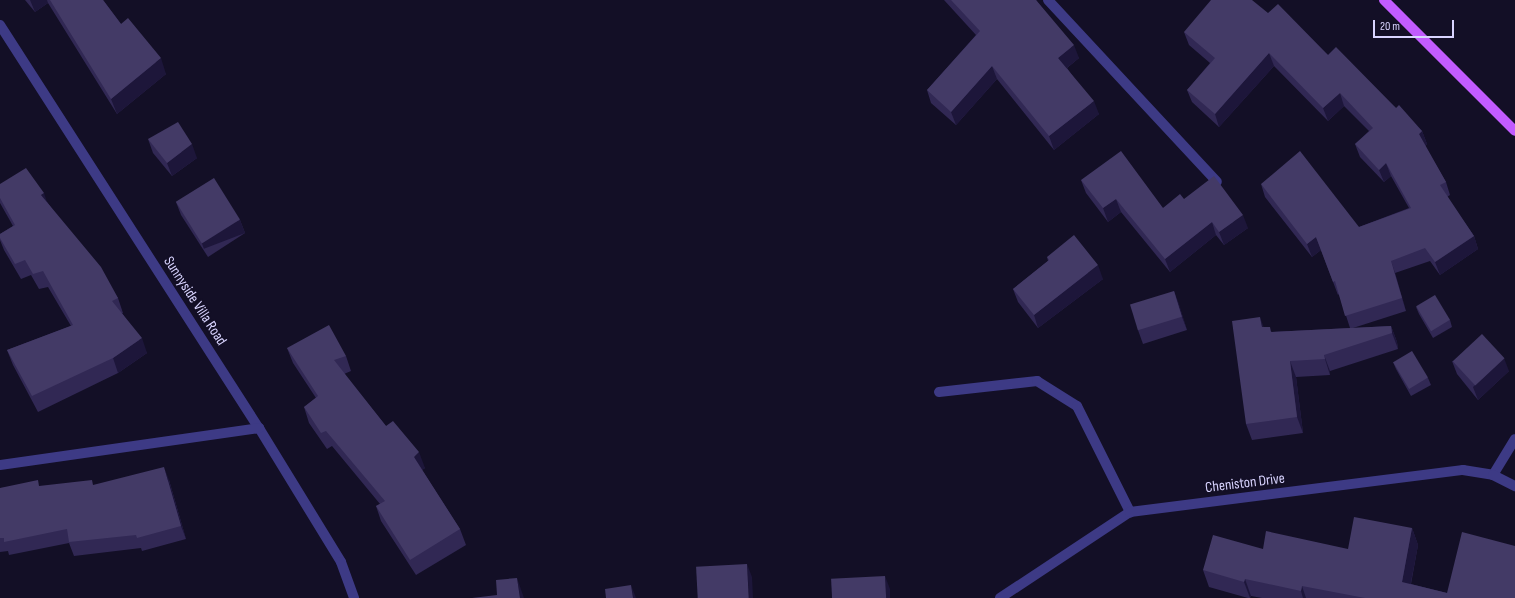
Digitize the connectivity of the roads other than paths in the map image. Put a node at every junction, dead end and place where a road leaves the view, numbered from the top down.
1 (1048, 0) edge
2 (1384, 0) edge
3 (0, 25) edge
4 (1515, 132) edge
5 (1217, 182) edge
6 (939, 392) dead end
7 (259, 428) junction
8 (1515, 439) edge
9 (0, 465) edge
10 (1493, 475) junction
11 (1515, 486) edge
12 (1130, 512) junction
13 (354, 598) edge
14 (1000, 598) edge

1 - 5 street
2 - 4 main road
3 - 7 street, Sunnyside Villa Road
6 - 12 street
7 - 9 street
7 - 13 street, Sunnyside Villa Road
8 - 10 street
10 - 11 street, Cheniston Drive
10 - 12 street, Cheniston Drive
12 - 14 street, Cheniston Drive

